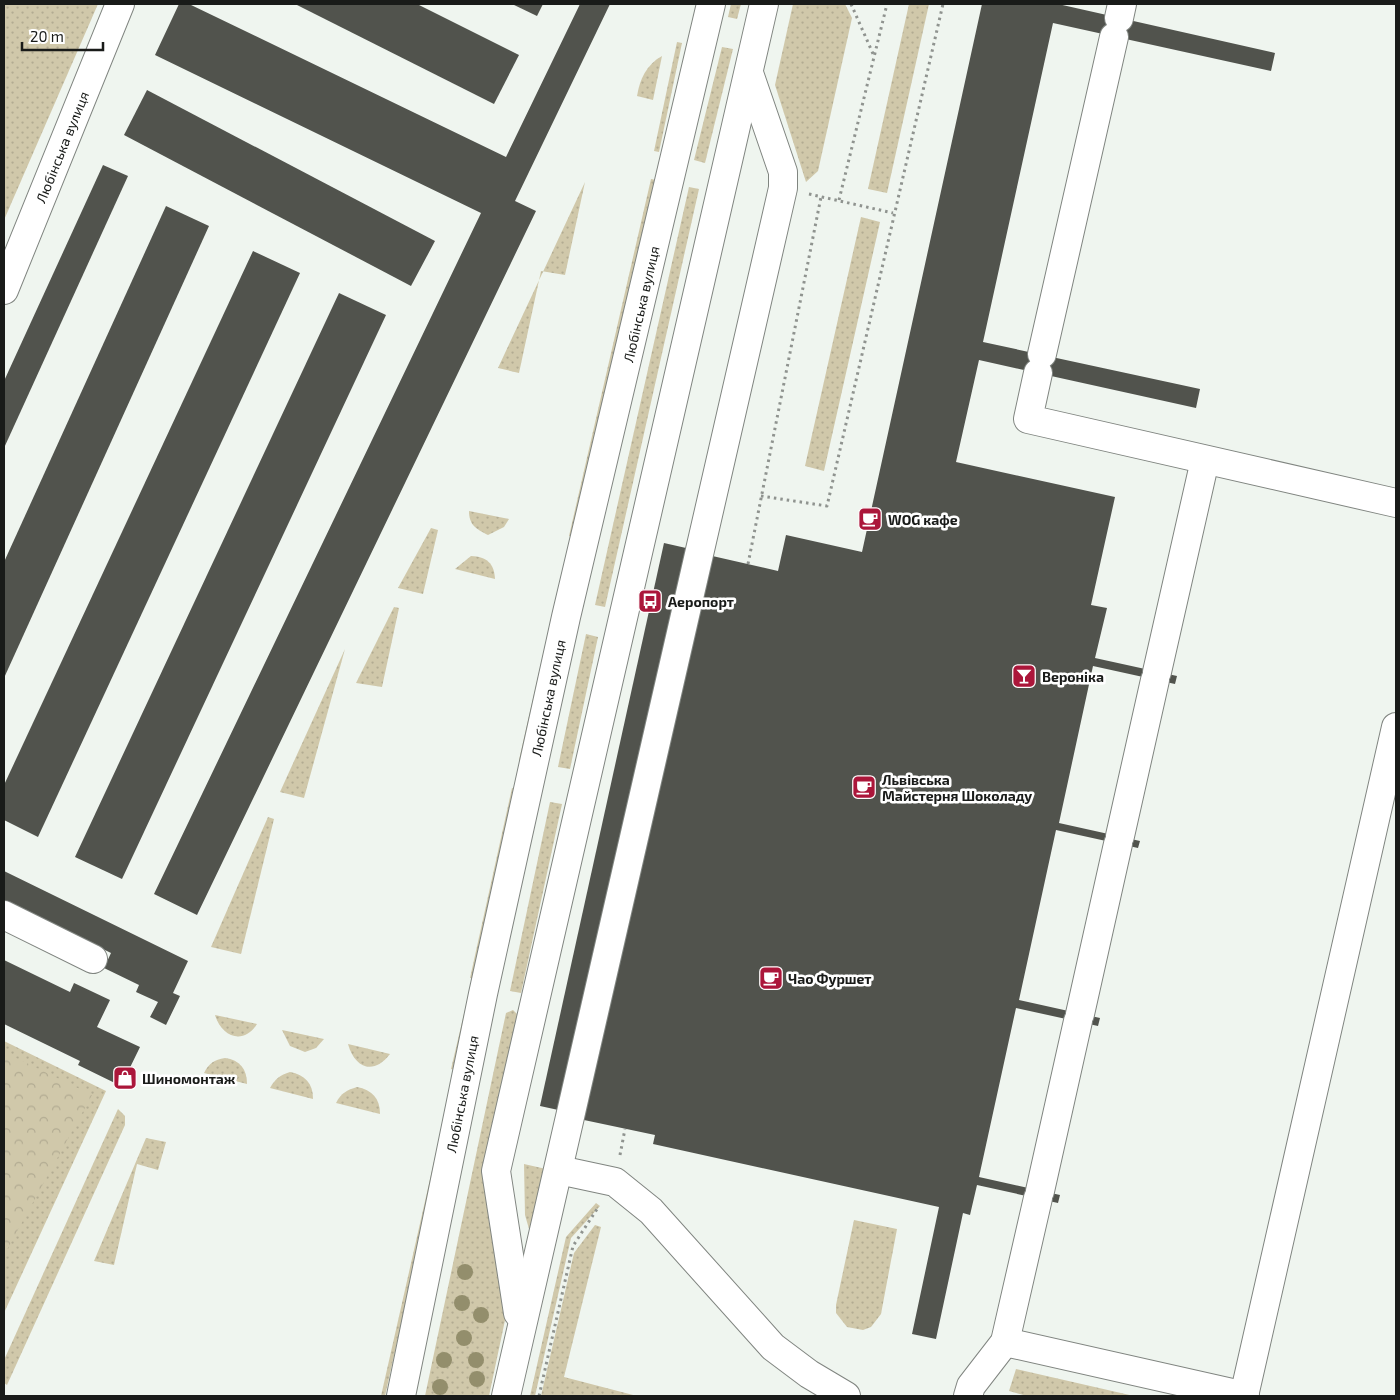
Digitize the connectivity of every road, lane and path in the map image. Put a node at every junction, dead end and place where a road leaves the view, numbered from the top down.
1 (120, 4) edge
2 (710, 4) edge
3 (764, 4) edge
4 (851, 4) edge
5 (887, 4) edge
6 (943, 4) edge
7 (1118, 20) edge
8 (874, 56) junction
9 (749, 73) junction
10 (809, 194) dead end
11 (821, 196) junction
12 (839, 200) junction
13 (893, 213) junction
14 (4, 290) edge
15 (1205, 460) junction
16 (761, 496) junction
17 (1396, 503) edge
18 (748, 564) dead end
19 (1396, 728) edge
20 (4, 915) edge
21 (93, 959) dead end
22 (559, 1170) junction
23 (615, 1182) junction
24 (520, 1327) junction
25 (1005, 1342) junction
26 (401, 1396) edge
27 (506, 1396) edge
28 (540, 1396) edge
29 (846, 1396) edge
30 (968, 1396) edge
31 (1245, 1396) edge

1 - 14 street, Любінська вулиця
2 - 26 street, Любінська вулиця
3 - 9 street
4 - 8 path
5 - 8 path
6 - 13 path
7 - 15 street
8 - 12 path
9 - 22 street
9 - 24 street
10 - 11 path
11 - 12 path
11 - 16 path
12 - 13 path
13 - 16 path
15 - 17 street
15 - 25 street
16 - 18 path
19 - 31 street
20 - 21 street
22 - 23 street
22 - 24 street
23 - 28 path
23 - 29 street
24 - 27 street
25 - 30 street
25 - 31 street

